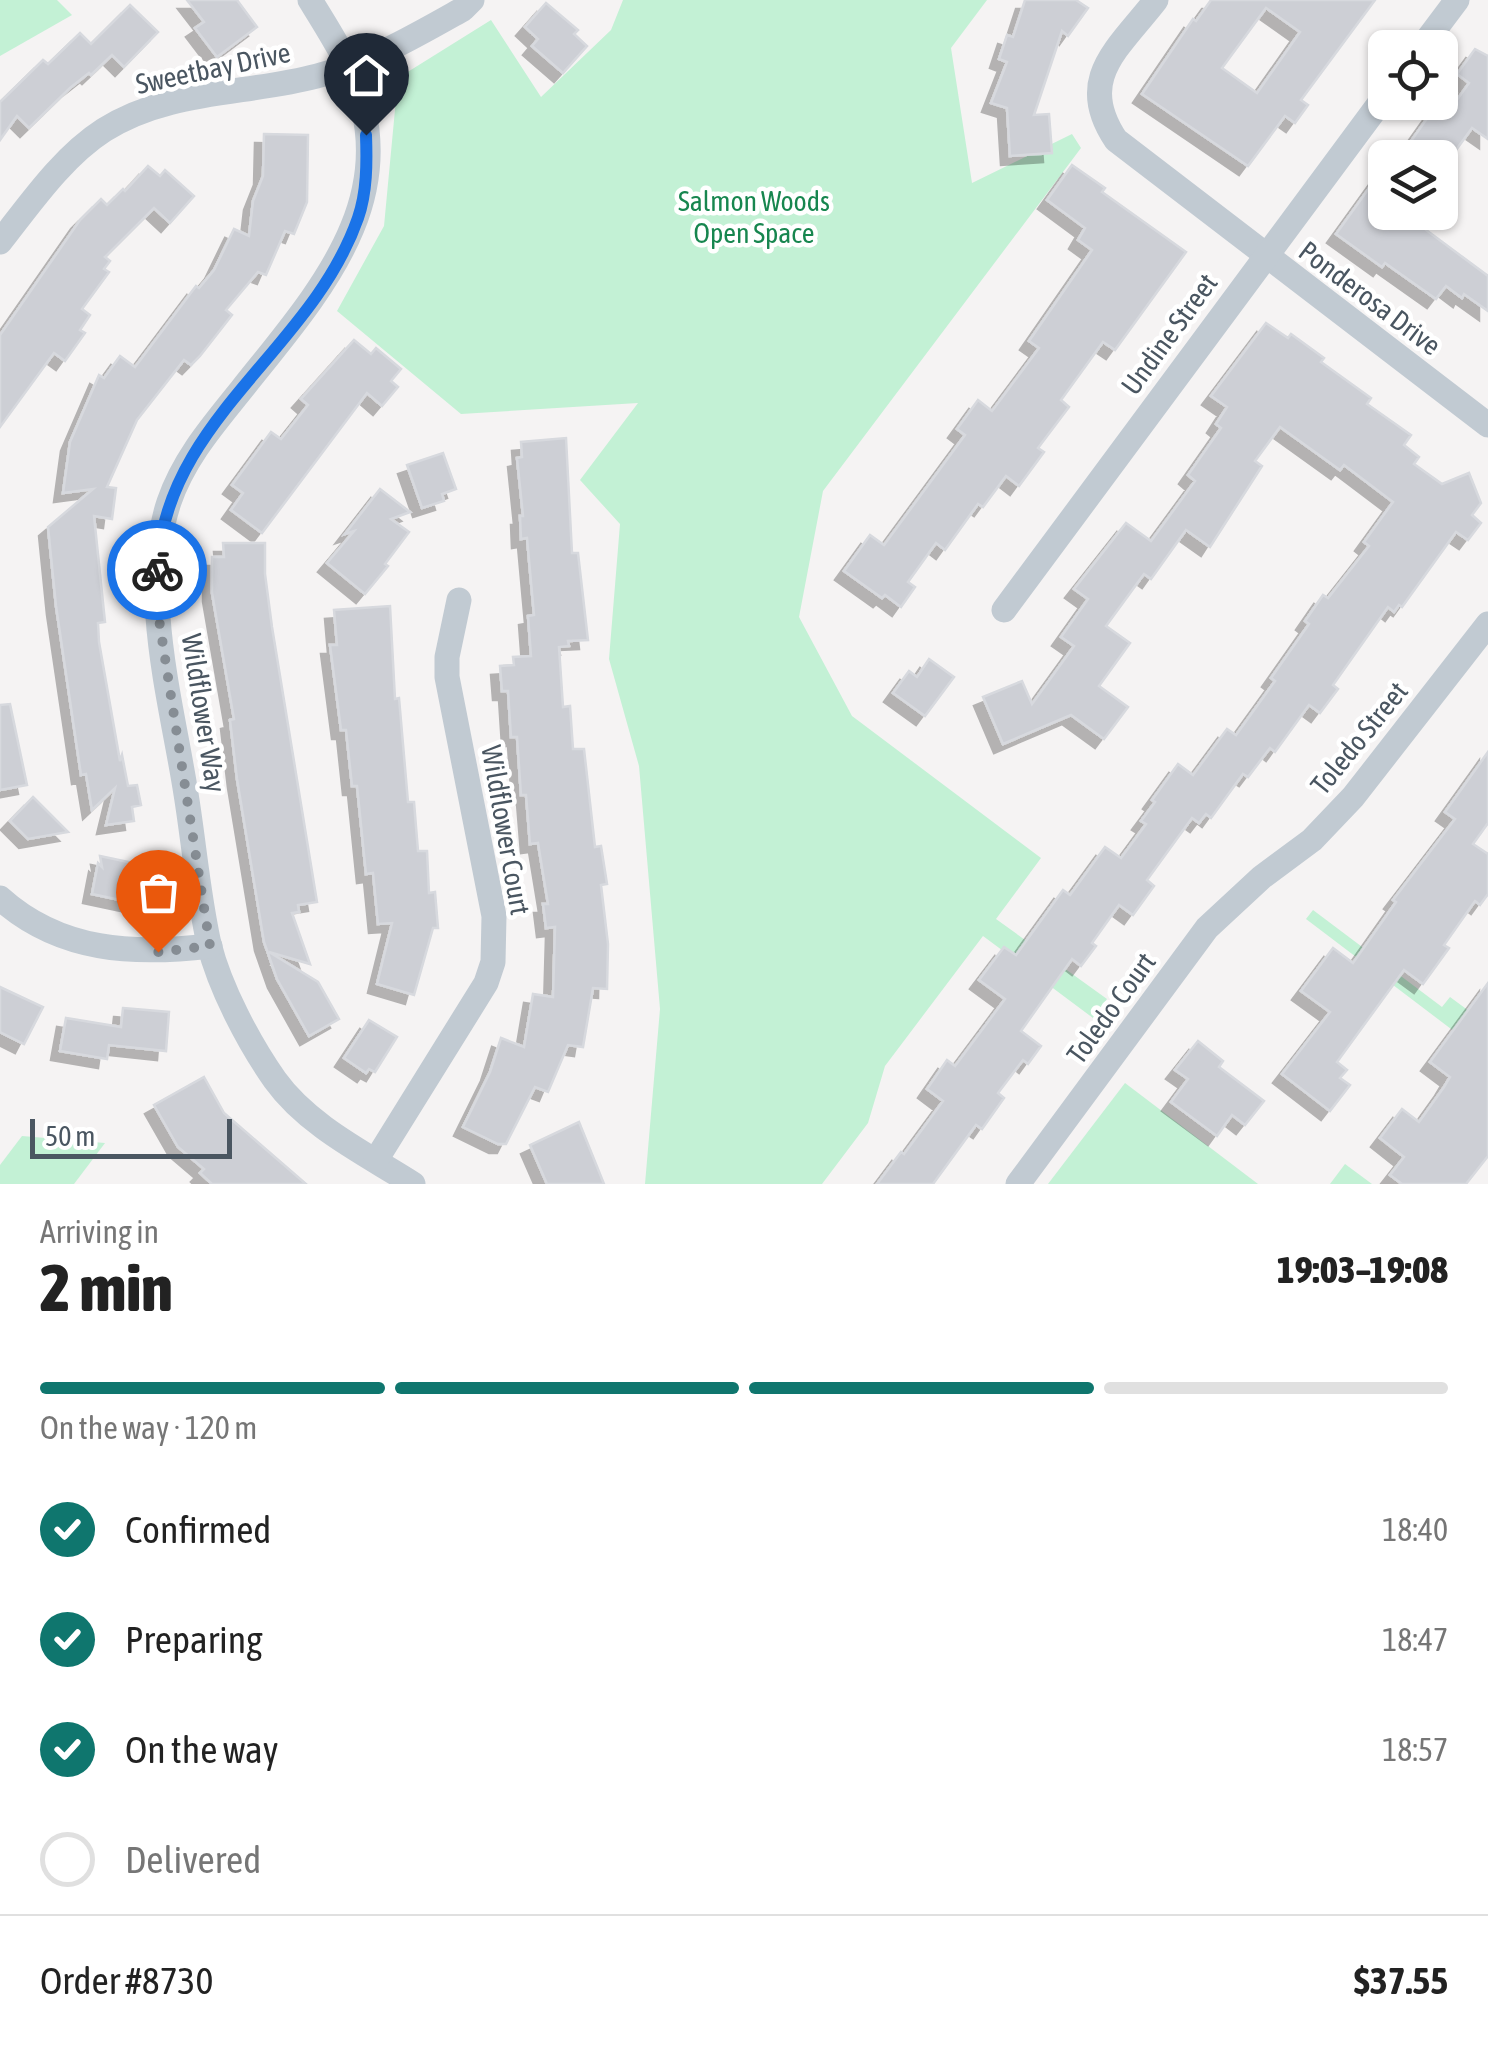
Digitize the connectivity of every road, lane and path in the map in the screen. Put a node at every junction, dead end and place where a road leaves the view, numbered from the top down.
1 (310, 0) edge
2 (472, 0) edge
3 (1156, 0) edge
4 (1457, 0) edge
5 (1434, 30) edge
6 (348, 67) junction
7 (1368, 118) edge
8 (0, 242) edge
9 (1264, 255) junction
10 (1488, 425) edge
11 (459, 600) dead end
12 (1004, 610) dead end
13 (1488, 624) edge
14 (1262, 877) joint
15 (0, 898) edge
16 (210, 946) junction
17 (376, 1160) junction
18 (413, 1184) edge
19 (1018, 1184) edge

1 - 6 street, Wildflower Way
2 - 6 street, Sweetbay Drive
3 - 9 street, Ponderosa Drive
4 - 5 street
6 - 8 street, Sweetbay Drive
6 - 16 street, Wildflower Way
7 - 9 street, Undine Street
9 - 10 street, Ponderosa Drive
9 - 12 street, Undine Street
11 - 17 street, Wildflower Court
13 - 14 street, Toledo Street
14 - 19 street, Toledo Court
15 - 16 street
16 - 17 street, Wildflower Way
17 - 18 street, Wildflower Way

